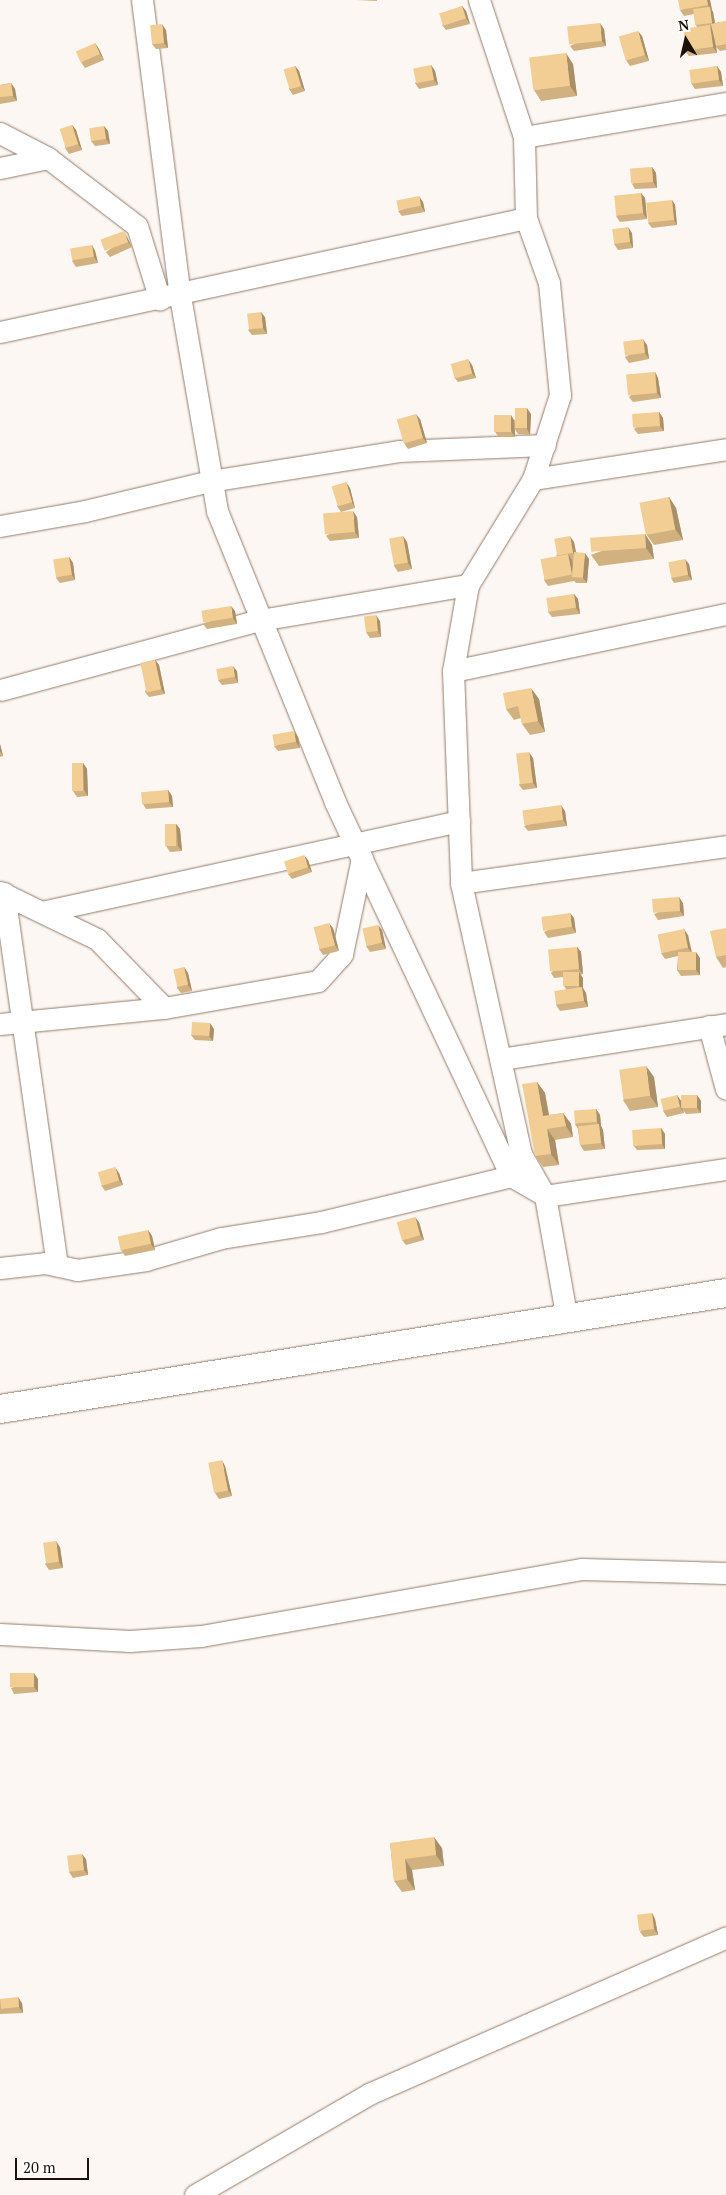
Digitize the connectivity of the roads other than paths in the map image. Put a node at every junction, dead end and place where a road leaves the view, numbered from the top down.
1 (142, 0) edge
2 (479, 0) edge
3 (726, 104) edge
4 (0, 133) edge
5 (524, 136) junction
6 (48, 158) junction
7 (0, 168) edge
8 (526, 218) junction
9 (170, 298) junction
10 (0, 332) edge
11 (545, 445) junction
12 (726, 449) edge
13 (533, 479) junction
14 (210, 481) junction
15 (0, 526) edge
16 (468, 585) junction
17 (726, 614) edge
18 (260, 620) junction
19 (453, 671) junction
20 (0, 690) edge
21 (459, 821) junction
22 (726, 846) edge
23 (358, 850) junction
24 (461, 883) junction
25 (2, 893) edge
26 (46, 912) junction
27 (164, 1008) junction
28 (10, 1022) edge
29 (717, 1025) edge
30 (501, 1059) junction
31 (726, 1089) edge
32 (726, 1169) edge
33 (511, 1176) junction
34 (545, 1196) junction
35 (57, 1265) junction
36 (0, 1268) edge
37 (726, 1293) edge
38 (566, 1319) junction
39 (0, 1409) edge
40 (726, 1572) edge
41 (0, 1634) edge
42 (726, 1936) edge
43 (195, 2195) edge

1 - 9 street
2 - 5 street
3 - 5 street
4 - 6 street
5 - 8 street
6 - 7 street
6 - 9 street
8 - 9 street
8 - 11 street
9 - 10 street
9 - 14 street
11 - 13 street
11 - 14 street
12 - 13 street
13 - 16 street
14 - 15 street
14 - 18 street
16 - 18 street
16 - 19 street
17 - 19 street
18 - 20 street
18 - 23 street
19 - 21 street
21 - 23 street
21 - 24 street
22 - 24 street
23 - 26 street
23 - 27 street
23 - 33 street
24 - 30 street
25 - 26 street
25 - 28 street
26 - 27 street
27 - 28 street
28 - 35 street
29 - 30 street
29 - 31 street
30 - 34 street
32 - 34 street
33 - 34 street
33 - 35 street
34 - 38 street
35 - 36 street
37 - 38 main road
38 - 39 main road
40 - 41 street
42 - 43 street

